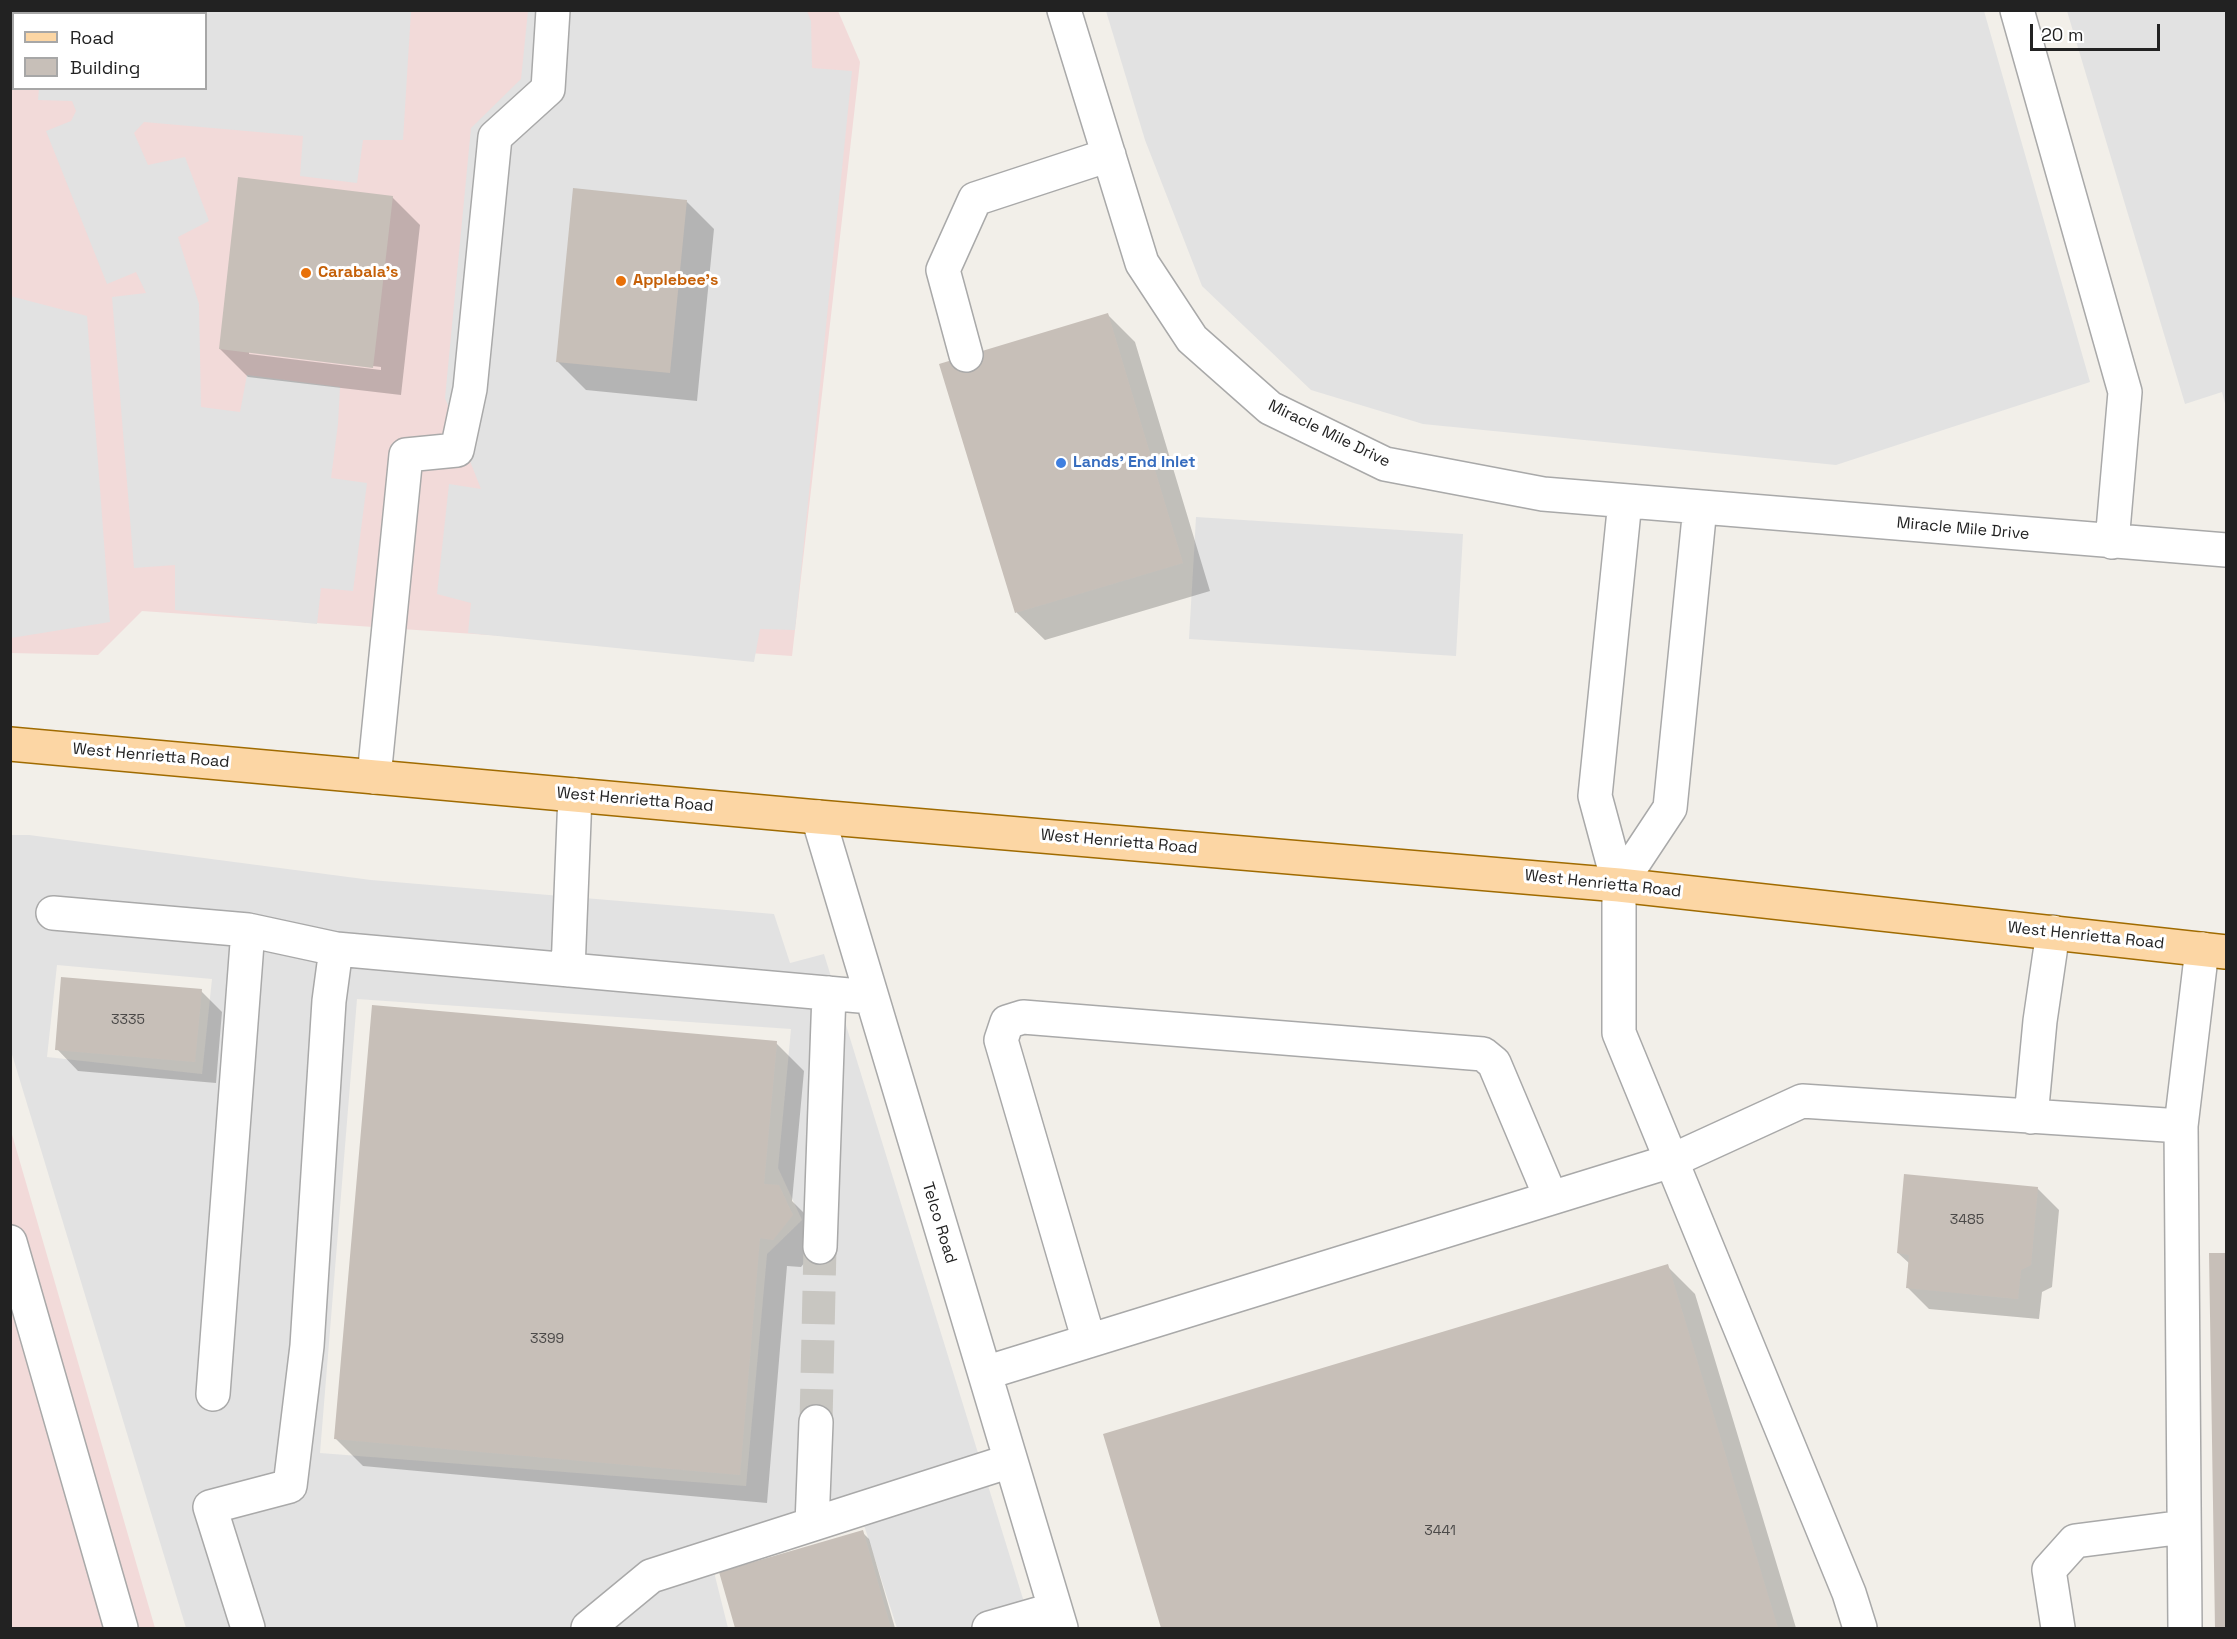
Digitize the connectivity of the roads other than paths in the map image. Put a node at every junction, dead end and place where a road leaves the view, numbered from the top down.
1 (553, 10) edge
2 (1064, 10) edge
3 (2017, 10) edge
4 (1108, 155) junction
5 (966, 355) dead end
6 (1625, 501) junction
7 (1700, 507) junction
8 (2112, 542) junction
9 (2226, 550) edge
10 (10, 744) edge
11 (374, 777) junction
12 (574, 795) junction
13 (818, 817) junction
14 (1619, 885) junction
15 (53, 913) dead end
16 (248, 930) junction
17 (2053, 932) junction
18 (336, 950) junction
19 (2214, 950) edge
20 (568, 970) junction
21 (829, 993) junction
22 (872, 997) junction
23 (2031, 1117) junction
24 (2181, 1126) junction
25 (1671, 1161) junction
26 (1551, 1198) junction
27 (10, 1242) edge
28 (820, 1247) tunnel mouth
29 (1089, 1341) junction
30 (985, 1373) junction
31 (213, 1394) dead end
32 (816, 1422) tunnel mouth
33 (1011, 1461) junction
34 (812, 1524) junction
35 (2184, 1527) junction
36 (1058, 1619) edge
37 (121, 1629) edge
38 (248, 1629) edge
39 (588, 1629) edge
40 (989, 1629) edge
41 (1860, 1629) edge
42 (2058, 1629) edge
43 (2185, 1629) edge

1 - 11 street
2 - 4 street, Miracle Mile Drive
3 - 8 street
4 - 5 street
4 - 6 street, Miracle Mile Drive
6 - 7 street, Miracle Mile Drive
6 - 14 street
7 - 8 street, Miracle Mile Drive
7 - 14 street
8 - 9 street, Miracle Mile Drive
10 - 11 main road, West Henrietta Road
11 - 12 main road, West Henrietta Road
12 - 13 main road, West Henrietta Road
12 - 20 street
13 - 14 main road, West Henrietta Road
13 - 22 street, Telco Road
14 - 17 main road, West Henrietta Road
14 - 25 street
15 - 16 street
16 - 18 street
16 - 31 street
17 - 19 main road, West Henrietta Road
17 - 23 street
18 - 20 street
18 - 38 street
19 - 24 street
20 - 21 street
21 - 22 street
21 - 28 street
22 - 30 street, Telco Road
23 - 24 street
23 - 25 street
24 - 35 street
25 - 26 street
25 - 41 street
26 - 29 street
26 - 29 street
27 - 37 street
29 - 30 street
30 - 33 street, Telco Road
32 - 34 street
33 - 34 street
33 - 36 street, Telco Road
34 - 39 street
35 - 42 street
35 - 43 street
36 - 40 street

